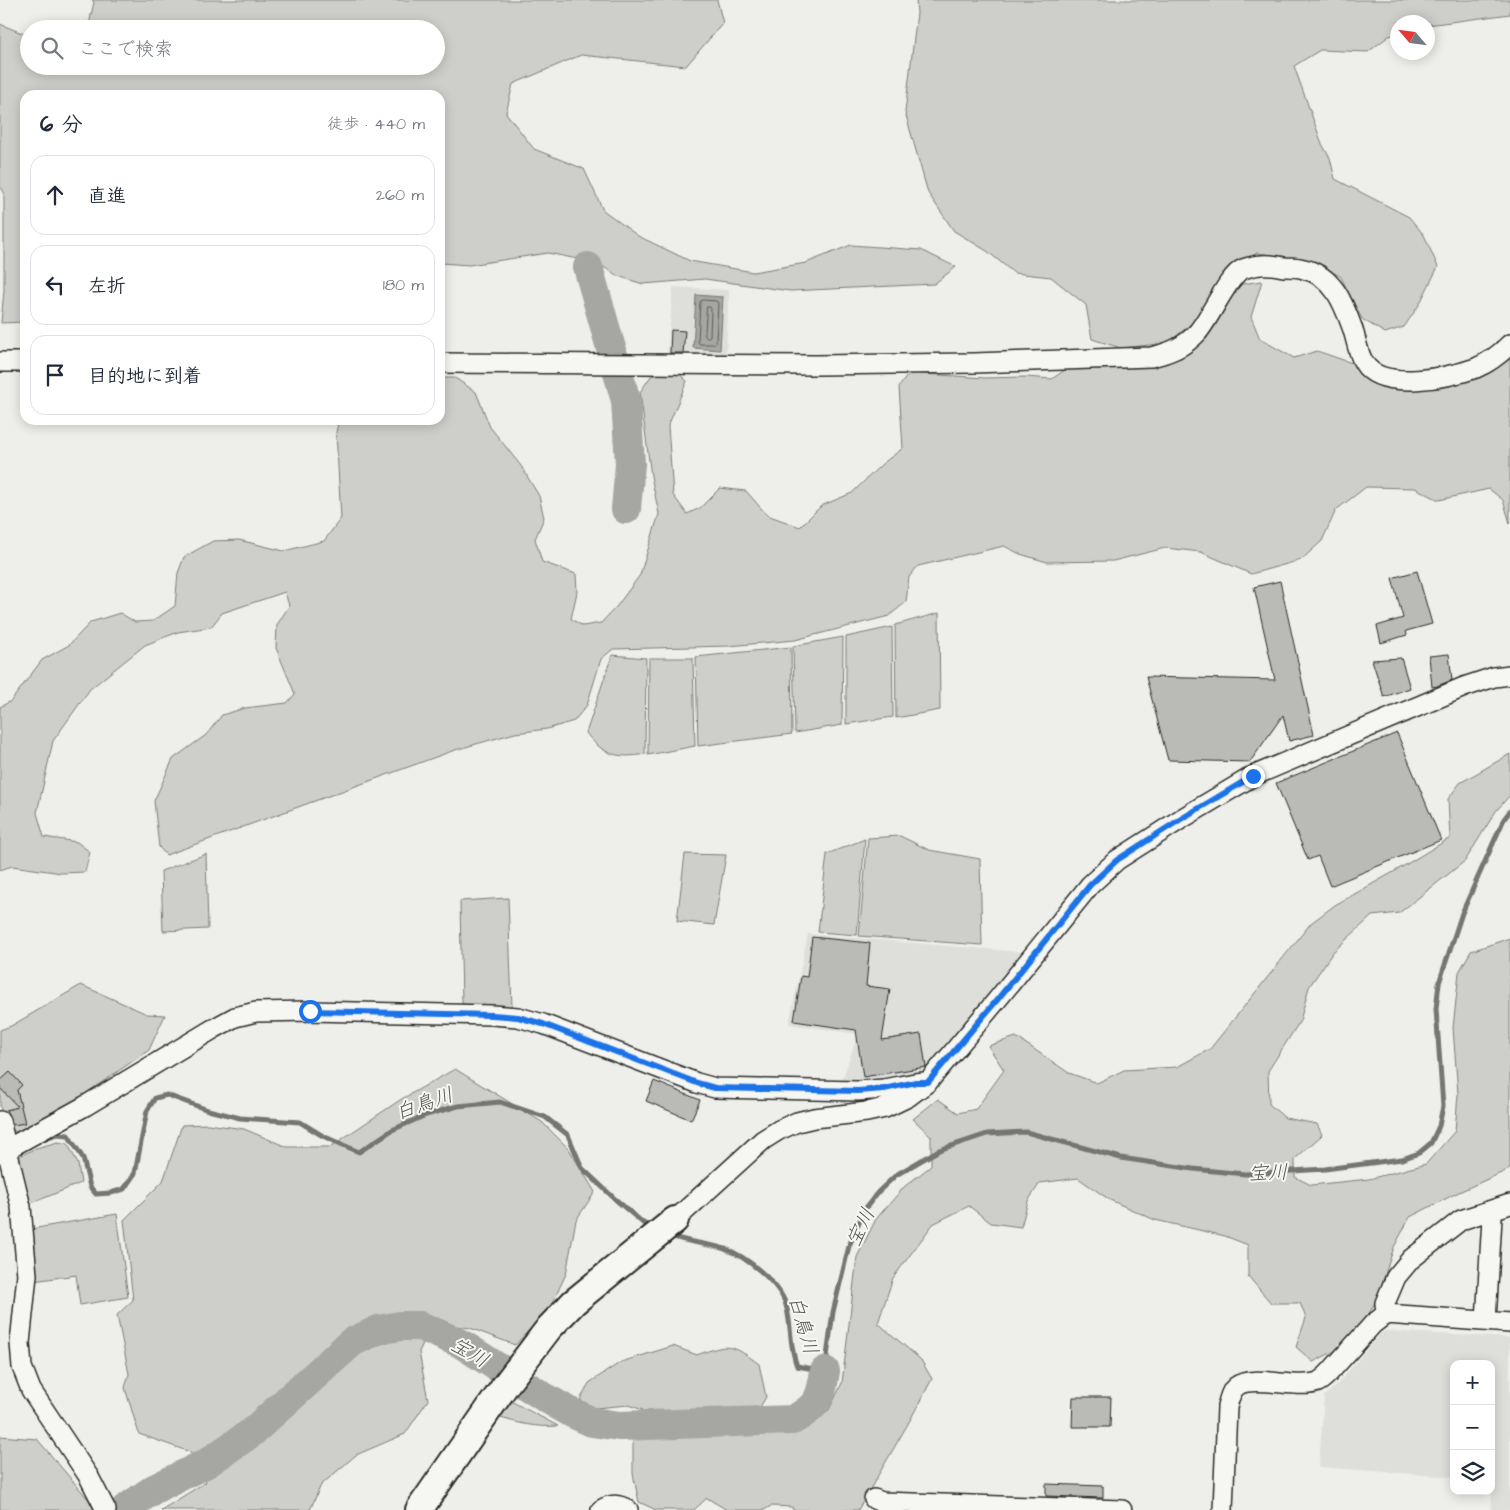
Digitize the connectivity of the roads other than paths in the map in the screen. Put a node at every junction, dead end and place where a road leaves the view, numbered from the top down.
1 (1510, 344) edge
2 (0, 362) edge
3 (20, 362) edge
4 (445, 363) edge
5 (1510, 675) edge
6 (928, 1082) junction
7 (0, 1121) edge
8 (4, 1151) edge
9 (1510, 1204) edge
10 (1490, 1211) junction
11 (666, 1228) joint
12 (1386, 1314) junction
13 (1486, 1321) junction
14 (1510, 1323) edge
15 (874, 1499) dead end
16 (103, 1505) edge
17 (1077, 1509) edge
18 (419, 1510) edge
19 (601, 1510) edge
20 (628, 1510) edge
21 (1122, 1510) edge
22 (1223, 1510) edge

1 - 4 street
2 - 3 street
5 - 6 street
6 - 8 street
6 - 11 street
7 - 8 street
8 - 16 street
9 - 10 street
10 - 12 street
10 - 13 street
11 - 18 street
12 - 13 street
12 - 22 street
13 - 14 street
15 - 17 street
17 - 21 street
19 - 20 street

